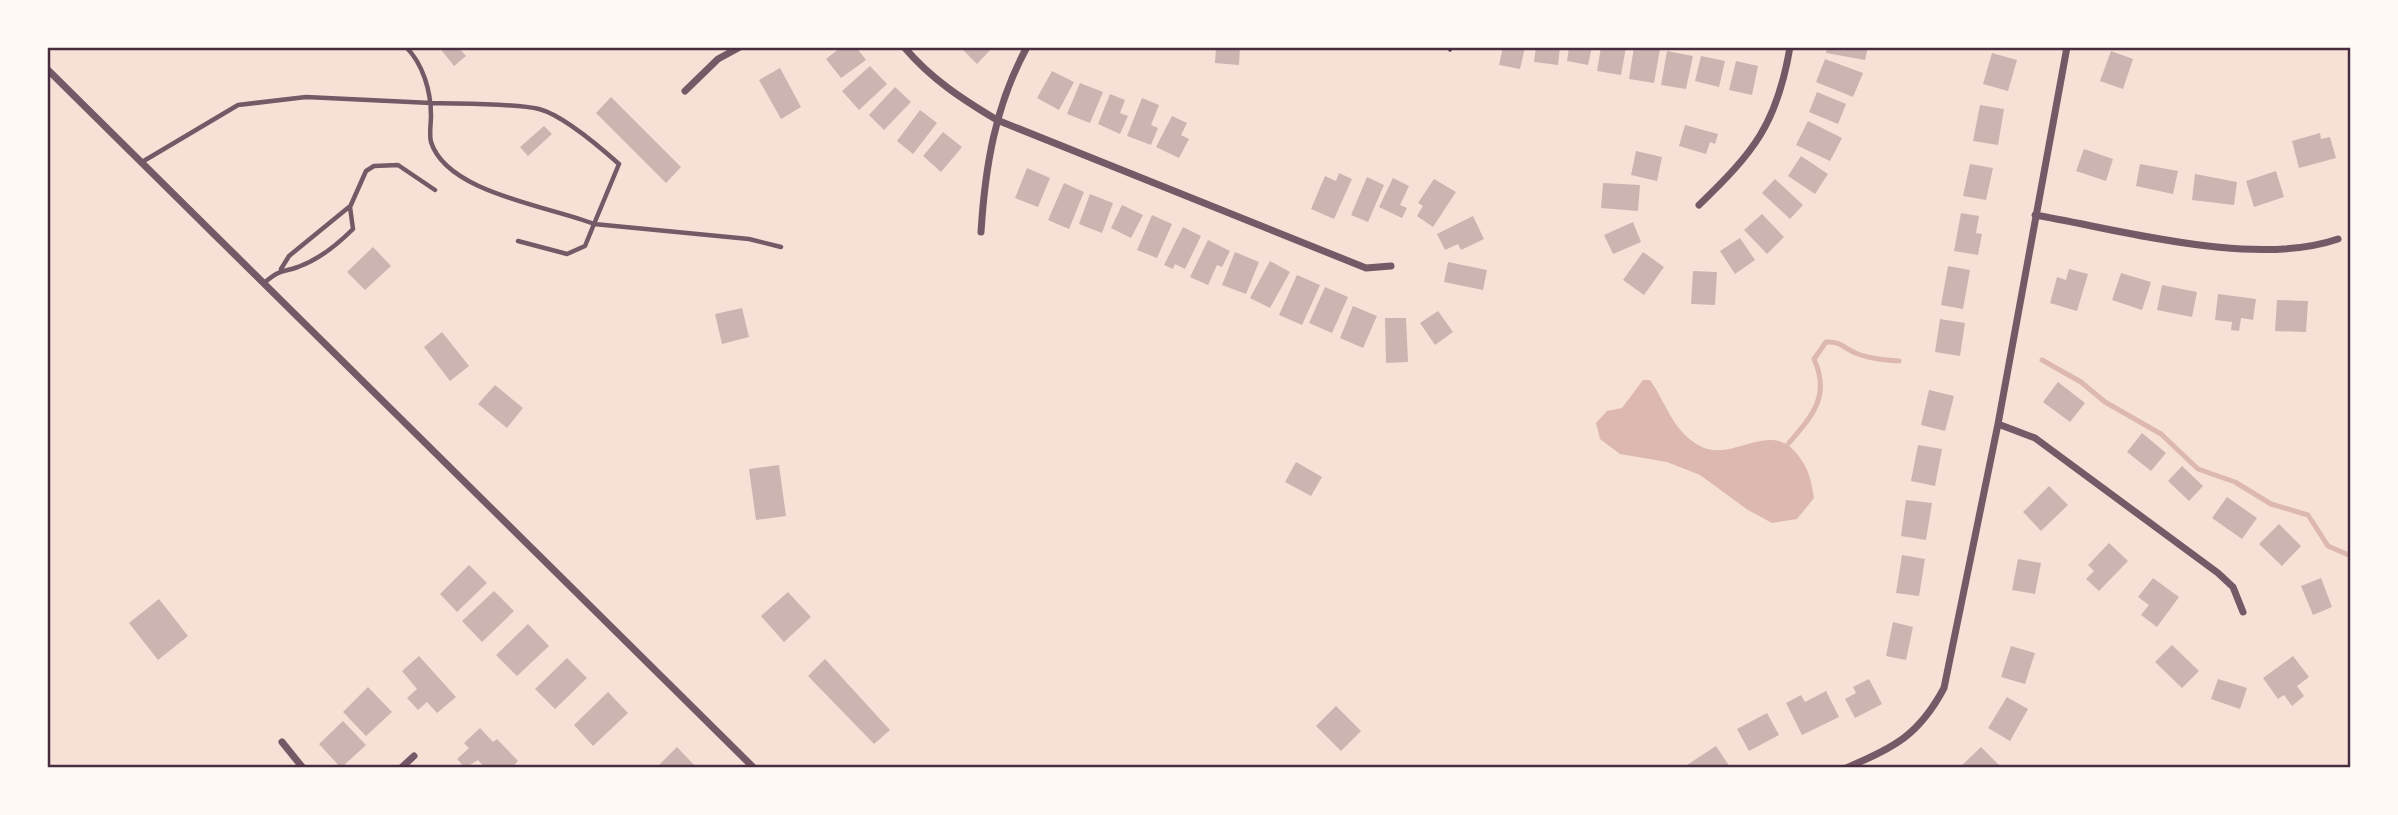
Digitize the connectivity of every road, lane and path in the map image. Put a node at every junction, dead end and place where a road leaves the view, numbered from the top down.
1 (406, 47) edge
2 (740, 47) edge
3 (904, 47) edge
4 (1027, 47) edge
5 (1790, 47) edge
6 (2067, 47) edge
7 (47, 69) edge
8 (685, 92) dead end
9 (431, 103) junction
10 (997, 120) junction
11 (142, 162) junction
12 (435, 190) dead end
13 (1699, 205) dead end
14 (350, 207) junction
15 (2035, 215) junction
16 (594, 224) junction
17 (981, 232) dead end
18 (2338, 239) dead end
19 (518, 241) dead end
20 (780, 247) dead end
21 (1391, 267) dead end
22 (281, 270) junction
23 (264, 283) junction
24 (1997, 424) junction
25 (2243, 612) dead end
26 (282, 742) dead end
27 (414, 756) dead end
28 (303, 768) edge
29 (401, 768) edge
30 (754, 768) edge
31 (1846, 768) edge

1 - 9 lane
2 - 8 street
3 - 10 street
4 - 10 street
5 - 13 street
6 - 15 street
7 - 11 street
9 - 11 lane
9 - 16 lane
9 - 16 lane
10 - 17 street
10 - 21 street
11 - 23 street
12 - 14 lane
14 - 22 lane
14 - 22 lane
15 - 18 street
15 - 24 street
16 - 19 lane
16 - 20 lane
22 - 23 lane
23 - 30 street
24 - 25 street
24 - 31 street
26 - 28 street
27 - 29 street

